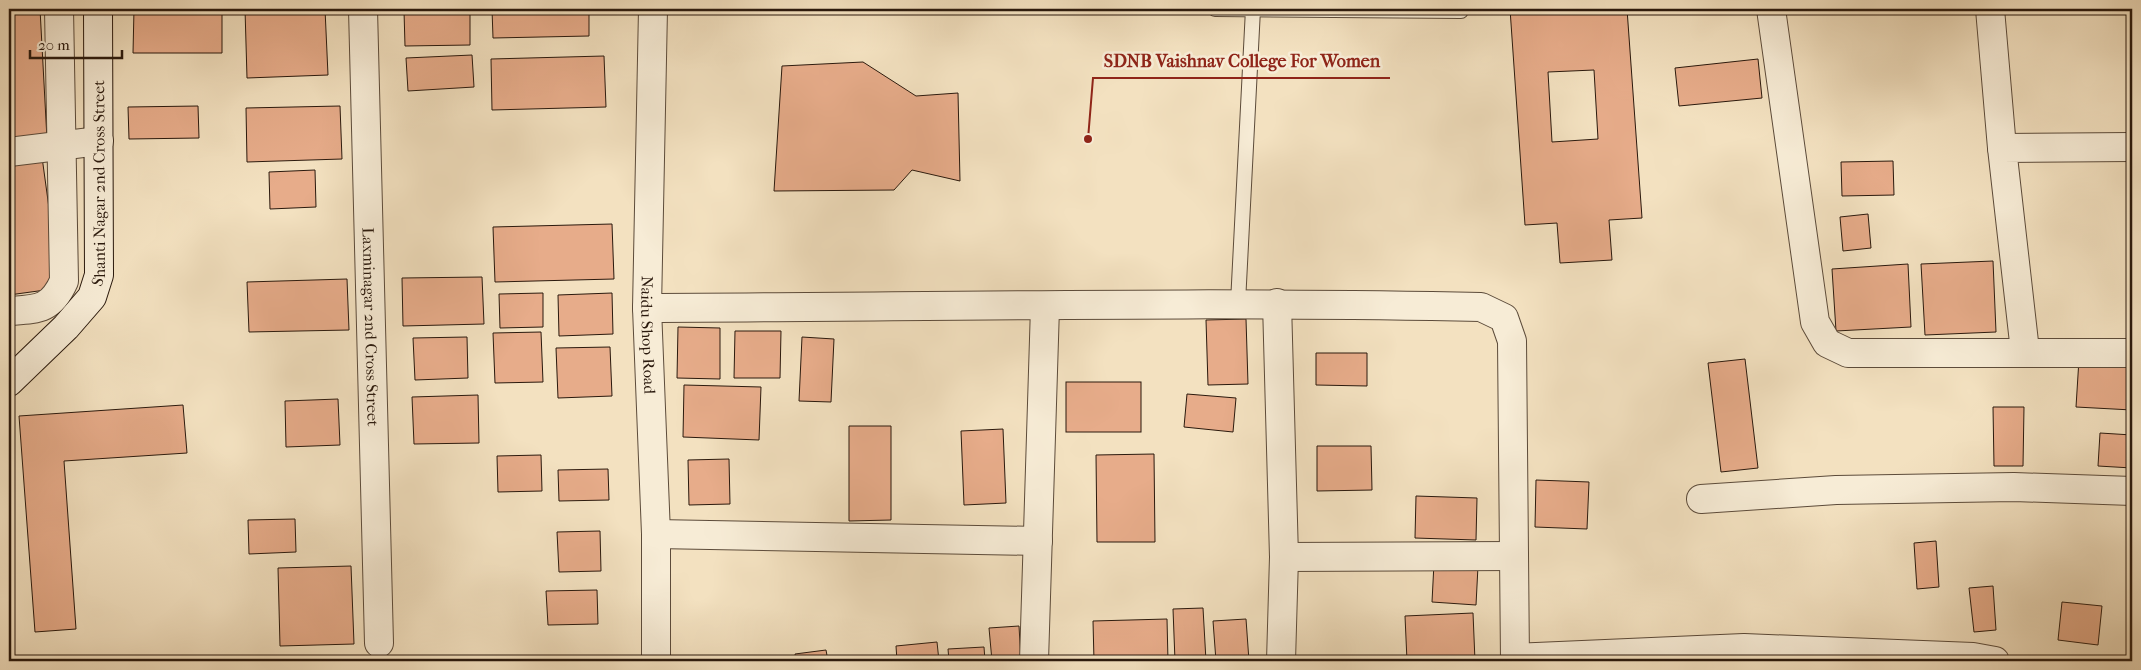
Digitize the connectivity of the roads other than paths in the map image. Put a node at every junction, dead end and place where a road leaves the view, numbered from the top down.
1 (59, 9) edge
2 (98, 9) edge
3 (363, 9) edge
4 (653, 9) edge
5 (1215, 9) edge
6 (1253, 9) edge
7 (1771, 9) edge
8 (1990, 9) edge
9 (1460, 12) dead end
10 (99, 141) junction
11 (61, 145) junction
12 (2132, 147) edge
13 (2002, 148) junction
14 (9, 152) edge
15 (1238, 303) junction
16 (1277, 303) junction
17 (1045, 307) junction
18 (647, 308) junction
19 (9, 311) edge
20 (2025, 351) junction
21 (2132, 352) edge
22 (9, 382) edge
23 (2132, 491) edge
24 (1701, 499) dead end
25 (656, 534) junction
26 (1038, 541) junction
27 (1514, 556) junction
28 (1284, 557) junction
29 (378, 643) dead end
30 (1723, 655) edge
31 (1515, 660) edge
32 (656, 661) edge
33 (1034, 661) edge
34 (1281, 661) edge
35 (1995, 661) edge

1 - 11 street
2 - 10 street, Shanti Nagar 2nd Cross Street
3 - 29 street, Laxminagar 2nd Cross Street
4 - 18 street, Naidu Shop Road
5 - 6 lane
6 - 9 lane
6 - 15 lane
7 - 20 street
8 - 13 street
10 - 11 street
10 - 22 street, Shanti Nagar 2nd Cross Street
11 - 14 street
11 - 19 street
12 - 13 street
13 - 20 street
15 - 16 street
15 - 17 street
16 - 27 street
16 - 28 street
17 - 18 street
17 - 26 street
18 - 25 street, Naidu Shop Road
20 - 21 street
23 - 24 street
25 - 26 street
25 - 32 street, Naidu Shop Road
26 - 33 street
27 - 28 street
27 - 31 street
28 - 34 street
30 - 31 street
30 - 35 street

